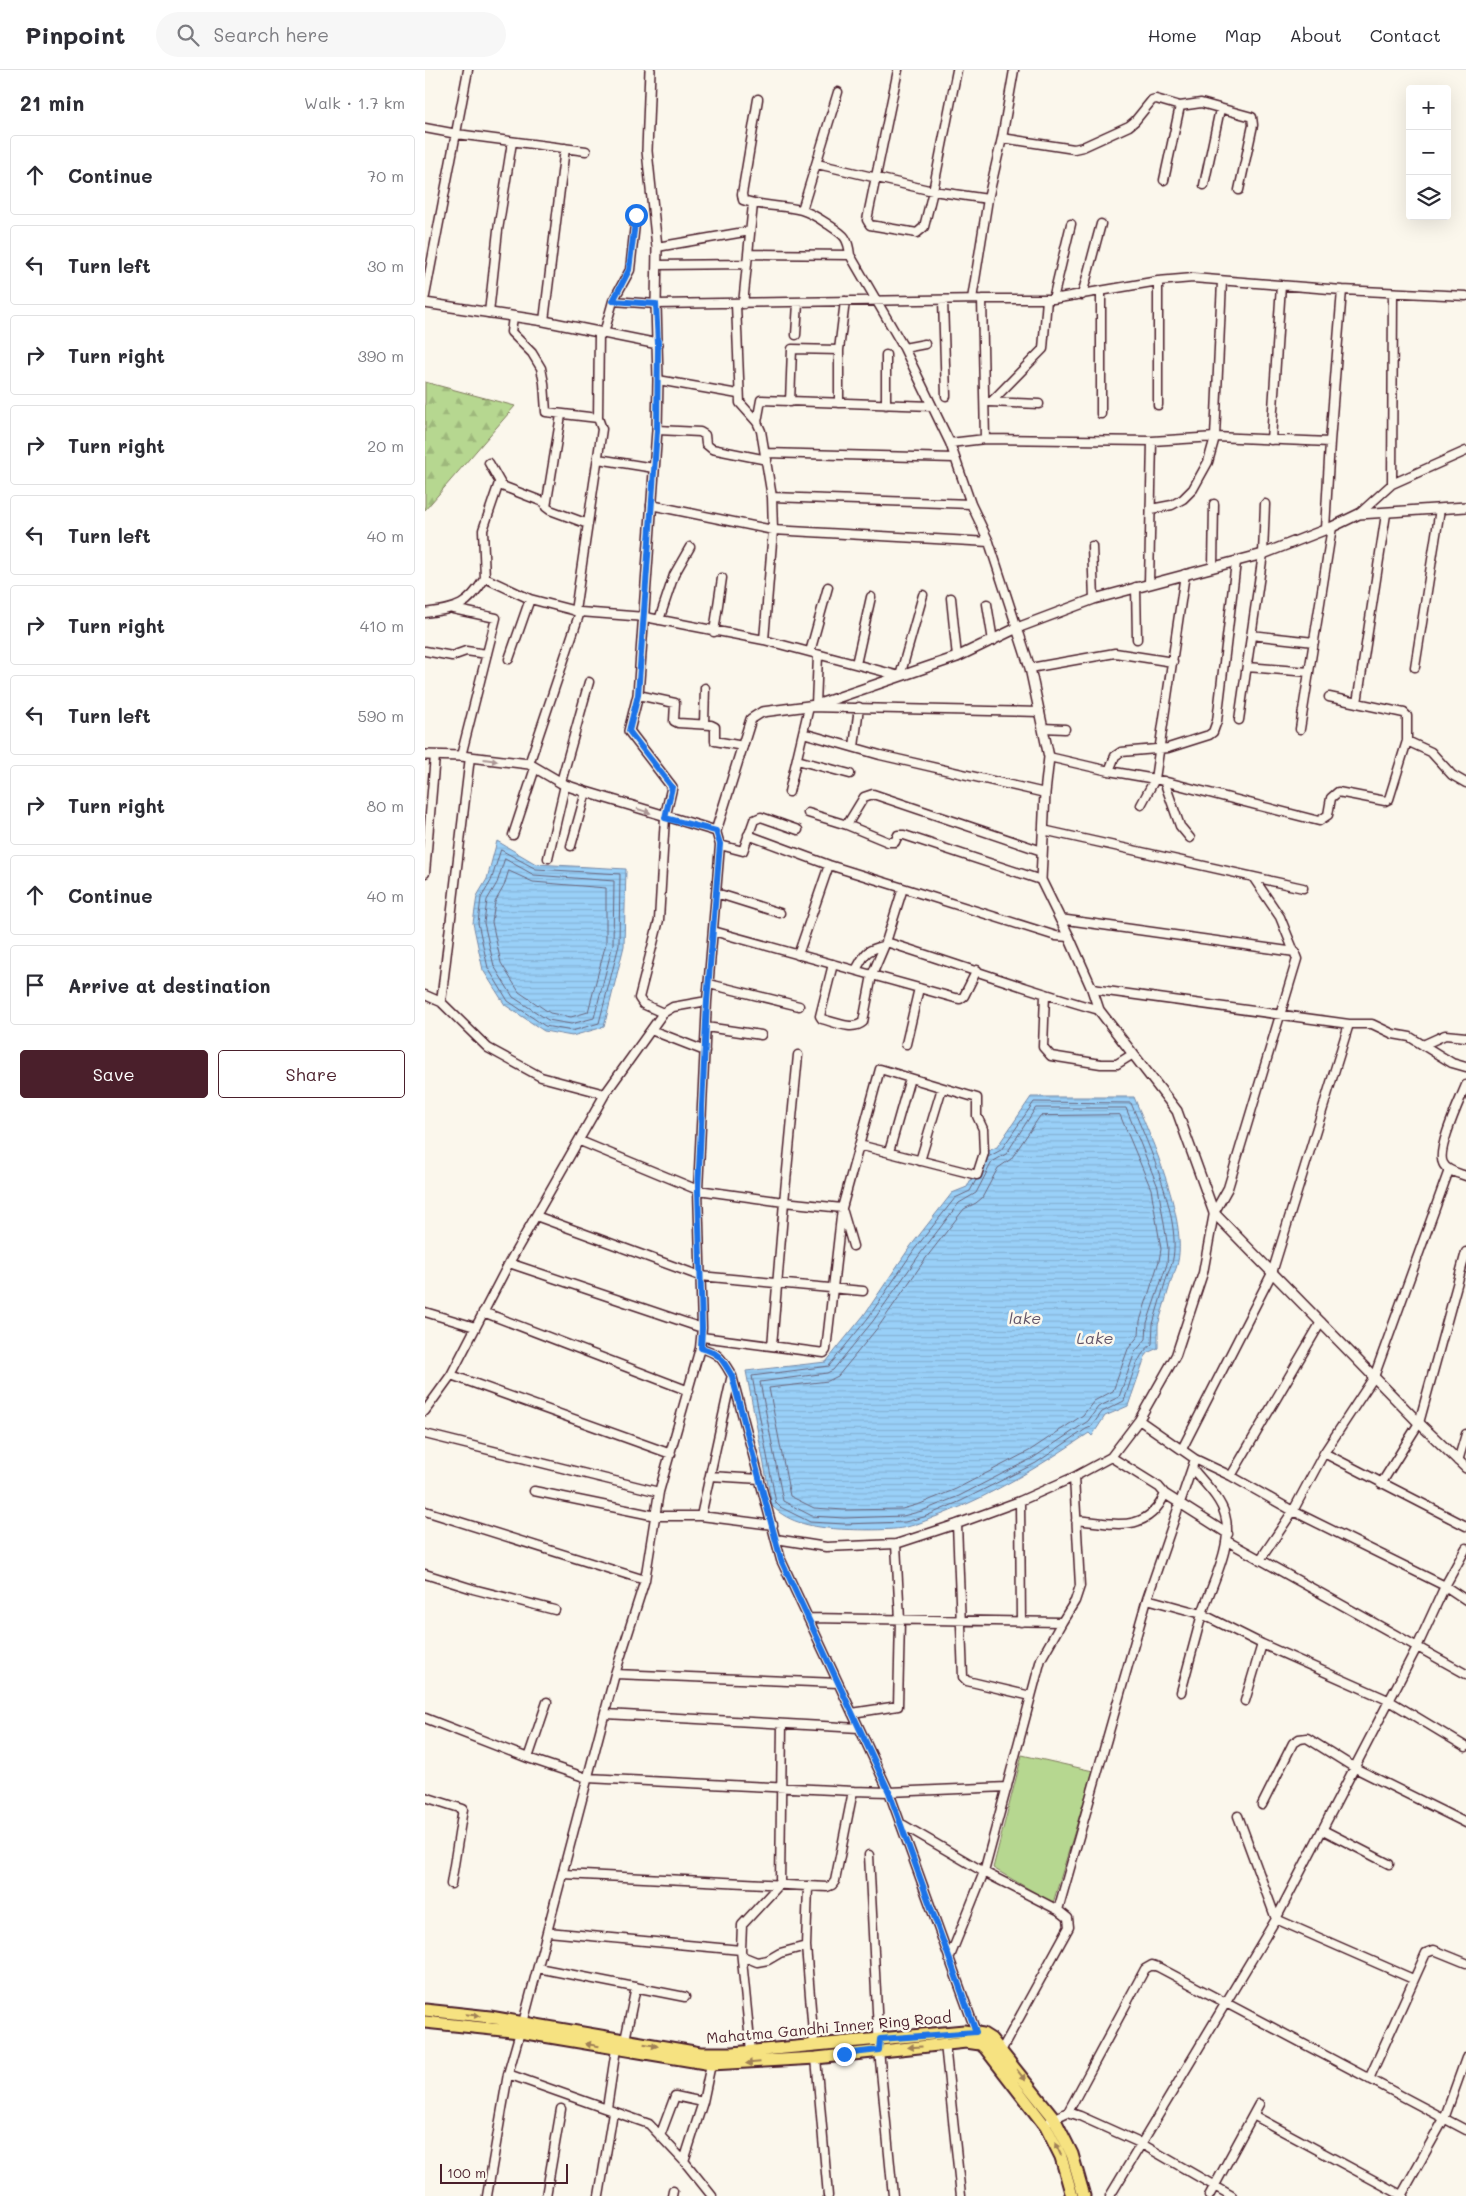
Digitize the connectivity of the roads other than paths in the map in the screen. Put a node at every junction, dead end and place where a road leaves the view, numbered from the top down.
1 (468, 70) edge
2 (650, 70) edge
3 (898, 70) edge
4 (957, 70) edge
5 (1015, 70) edge
6 (838, 92) dead end
7 (758, 99) dead end
8 (1180, 106) junction
9 (1220, 108) junction
10 (425, 128) edge
11 (457, 134) junction
12 (1002, 138) junction
13 (513, 142) junction
14 (565, 148) junction
15 (586, 151) dead end
16 (817, 164) junction
17 (877, 178) junction
18 (1164, 180) dead end
19 (1204, 186) dead end
20 (1239, 190) dead end
21 (933, 191) junction
22 (988, 199) junction
23 (753, 204) junction
24 (802, 210) junction
25 (636, 215) dead end
26 (1071, 224) dead end
27 (1101, 224) dead end
28 (750, 231) junction
29 (657, 247) junction
30 (748, 254) junction
31 (850, 255) junction
32 (747, 264) junction
33 (657, 265) junction
34 (1222, 281) junction
35 (1158, 282) junction
36 (1281, 285) junction
37 (1342, 290) junction
38 (1101, 293) junction
39 (1393, 293) junction
40 (1082, 295) junction
41 (425, 296) edge
42 (1466, 296) edge
43 (972, 299) junction
44 (982, 299) junction
45 (1050, 299) junction
46 (943, 300) junction
47 (613, 301) junction
48 (845, 301) junction
49 (877, 302) junction
50 (425, 303) edge
51 (799, 303) junction
52 (656, 304) junction
53 (739, 304) junction
54 (489, 313) junction
55 (513, 317) junction
56 (544, 321) junction
57 (601, 332) junction
58 (796, 336) dead end
59 (658, 344) junction
60 (925, 344) dead end
61 (903, 348) junction
62 (839, 350) junction
63 (886, 354) dead end
64 (658, 380) junction
65 (738, 394) junction
66 (946, 396) dead end
67 (790, 402) junction
68 (988, 402) junction
69 (839, 403) junction
70 (1039, 404) dead end
71 (886, 405) junction
72 (1159, 405) dead end
73 (932, 406) junction
74 (1101, 414) dead end
75 (561, 415) junction
76 (598, 418) junction
77 (757, 422) junction
78 (657, 430) junction
79 (1215, 436) junction
80 (985, 439) junction
81 (1271, 440) junction
82 (1153, 441) junction
83 (1330, 442) junction
84 (950, 443) junction
85 (1466, 451) edge
86 (767, 456) junction
87 (954, 458) junction
88 (598, 459) junction
89 (489, 463) dead end
90 (654, 468) junction
91 (499, 483) junction
92 (1392, 484) junction
93 (772, 498) junction
94 (546, 503) junction
95 (971, 504) junction
96 (1214, 504) dead end
97 (1265, 504) dead end
98 (651, 505) junction
99 (1466, 507) edge
100 (1151, 509) junction
101 (1440, 509) junction
102 (1359, 514) junction
103 (1386, 514) junction
104 (588, 524) junction
105 (1329, 528) junction
106 (773, 530) junction
107 (989, 542) junction
108 (1092, 546) dead end
109 (690, 547) dead end
110 (1263, 554) junction
111 (1236, 562) junction
112 (1213, 566) junction
113 (1185, 574) junction
114 (485, 578) junction
115 (722, 578) dead end
116 (1149, 584) junction
117 (828, 587) dead end
118 (1136, 587) junction
119 (923, 595) dead end
120 (871, 597) dead end
121 (951, 598) dead end
122 (530, 599) junction
123 (1094, 599) junction
124 (987, 604) dead end
125 (453, 609) junction
126 (578, 612) junction
127 (425, 613) edge
128 (645, 617) junction
129 (659, 620) junction
130 (1017, 628) junction
131 (713, 632) junction
132 (1251, 635) junction
133 (1137, 639) dead end
134 (764, 640) junction
135 (993, 641) junction
136 (1313, 642) junction
137 (425, 650) edge
138 (487, 654) junction
139 (814, 654) junction
140 (957, 657) junction
141 (509, 659) dead end
142 (1173, 662) junction
143 (856, 664) junction
144 (1247, 667) junction
145 (1415, 667) dead end
146 (1030, 668) junction
147 (1309, 672) junction
148 (900, 676) junction
149 (589, 682) dead end
150 (705, 688) dead end
151 (638, 695) junction
152 (1329, 697) dead end
153 (1357, 703) junction
154 (813, 706) junction
155 (859, 708) junction
156 (1040, 712) junction
157 (1239, 720) dead end
158 (704, 724) junction
159 (1043, 728) junction
160 (1065, 729) dead end
161 (1300, 729) dead end
162 (803, 733) junction
163 (1407, 742) junction
164 (743, 746) junction
165 (854, 747) junction
166 (1160, 748) junction
167 (425, 755) edge
168 (435, 756) junction
169 (465, 757) junction
170 (1049, 757) junction
171 (797, 760) junction
172 (532, 766) junction
173 (1109, 771) junction
174 (850, 774) dead end
175 (1159, 780) junction
176 (563, 783) junction
177 (1466, 783) edge
178 (586, 792) junction
179 (789, 792) dead end
180 (1045, 793) junction
181 (1141, 805) dead end
182 (808, 813) dead end
183 (665, 818) junction
184 (847, 825) junction
185 (798, 830) dead end
186 (1043, 830) junction
187 (716, 831) junction
188 (513, 835) dead end
189 (748, 835) junction
190 (1190, 838) dead end
191 (720, 844) junction
192 (571, 846) dead end
193 (1041, 851) junction
194 (548, 858) dead end
195 (829, 865) junction
196 (425, 873) edge
197 (1253, 877) junction
198 (1041, 880) junction
199 (903, 888) junction
200 (1303, 888) dead end
201 (716, 893) junction
202 (781, 913) dead end
203 (1060, 919) junction
204 (713, 932) junction
205 (1069, 937) junction
206 (885, 944) junction
207 (1295, 952) junction
208 (798, 955) junction
209 (833, 964) junction
210 (857, 970) junction
211 (977, 970) junction
212 (872, 975) junction
213 (709, 984) junction
214 (919, 988) junction
215 (1093, 989) junction
216 (1045, 995) junction
217 (425, 996) edge
218 (707, 1001) junction
219 (441, 1002) junction
220 (799, 1006) dead end
221 (1099, 1010) junction
222 (663, 1013) junction
223 (1282, 1015) junction
224 (1349, 1024) junction
225 (706, 1026) junction
226 (651, 1030) junction
227 (761, 1035) dead end
228 (1466, 1037) edge
229 (906, 1044) dead end
230 (1423, 1045) junction
231 (705, 1051) junction
232 (1133, 1054) junction
233 (798, 1055) dead end
234 (1466, 1067) edge
235 (910, 1078) junction
236 (1466, 1085) edge
237 (942, 1088) junction
238 (605, 1094) junction
239 (580, 1141) junction
240 (859, 1145) junction
241 (889, 1152) junction
242 (920, 1160) junction
243 (1449, 1170) junction
244 (1466, 1176) edge
245 (698, 1190) junction
246 (784, 1202) junction
247 (842, 1208) junction
248 (1214, 1213) junction
249 (536, 1216) junction
250 (853, 1246) dead end
251 (1466, 1252) edge
252 (509, 1263) junction
253 (1272, 1273) junction
254 (701, 1276) junction
255 (777, 1283) junction
256 (833, 1289) junction
257 (863, 1291) dead end
258 (425, 1312) edge
259 (483, 1312) junction
260 (1321, 1322) junction
261 (475, 1327) junction
262 (702, 1328) junction
263 (701, 1337) junction
264 (772, 1346) junction
265 (701, 1348) junction
266 (451, 1375) junction
267 (732, 1376) junction
268 (1374, 1377) junction
269 (689, 1391) junction
270 (425, 1411) edge
271 (1139, 1420) junction
272 (1419, 1423) junction
273 (425, 1434) edge
274 (1466, 1434) edge
275 (1182, 1449) junction
276 (671, 1454) junction
277 (1324, 1454) junction
278 (1111, 1457) junction
279 (1195, 1459) junction
280 (1458, 1461) junction
281 (1192, 1468) junction
282 (1466, 1468) edge
283 (710, 1476) junction
284 (1231, 1476) junction
285 (1075, 1478) junction
286 (760, 1479) junction
287 (1381, 1484) junction
288 (534, 1491) dead end
289 (659, 1492) junction
290 (1165, 1494) junction
291 (1019, 1501) junction
292 (1180, 1503) junction
293 (425, 1511) edge
294 (1293, 1511) junction
295 (656, 1516) junction
296 (701, 1516) junction
297 (1076, 1520) junction
298 (957, 1524) junction
299 (773, 1525) junction
300 (1466, 1526) edge
301 (1227, 1538) junction
302 (776, 1539) junction
303 (896, 1544) junction
304 (1466, 1548) edge
305 (1260, 1560) junction
306 (425, 1574) edge
307 (645, 1580) junction
308 (1445, 1586) junction
309 (1147, 1599) junction
310 (1466, 1600) edge
311 (555, 1610) dead end
312 (1202, 1614) junction
313 (810, 1618) junction
314 (900, 1620) junction
315 (962, 1621) junction
316 (1021, 1622) junction
317 (1062, 1622) junction
318 (1262, 1644) junction
319 (1417, 1647) junction
320 (615, 1674) junction
321 (1466, 1674) edge
322 (838, 1683) junction
323 (1181, 1692) dead end
324 (1031, 1696) junction
325 (1388, 1700) junction
326 (1245, 1701) dead end
327 (547, 1702) dead end
328 (852, 1713) junction
329 (606, 1714) junction
330 (425, 1718) edge
331 (782, 1724) junction
332 (859, 1728) junction
333 (1466, 1747) edge
334 (528, 1758) junction
335 (1355, 1768) junction
336 (587, 1778) junction
337 (1007, 1787) junction
338 (782, 1788) junction
339 (853, 1791) junction
340 (889, 1792) junction
341 (425, 1797) edge
342 (1261, 1805) dead end
343 (1238, 1816) dead end
344 (900, 1823) junction
345 (1466, 1823) edge
346 (1323, 1830) junction
347 (869, 1854) dead end
348 (1389, 1864) dead end
349 (984, 1872) junction
350 (563, 1874) junction
351 (451, 1884) dead end
352 (780, 1884) junction
353 (808, 1886) junction
354 (1058, 1910) junction
355 (1276, 1919) junction
356 (548, 1932) junction
357 (806, 1946) junction
358 (741, 1953) junction
359 (949, 1959) junction
360 (1466, 1963) edge
361 (539, 1968) junction
362 (1413, 1980) junction
363 (636, 1988) junction
364 (685, 1997) dead end
365 (1225, 2002) junction
366 (425, 2010) edge
367 (425, 2022) edge
368 (521, 2028) junction
369 (976, 2032) junction
370 (625, 2040) junction
371 (880, 2044) junction
372 (945, 2044) junction
373 (814, 2045) junction
374 (617, 2049) junction
375 (1001, 2051) junction
376 (751, 2052) junction
377 (816, 2058) junction
378 (1466, 2058) edge
379 (711, 2064) junction
380 (508, 2074) junction
381 (1369, 2079) junction
382 (703, 2102) junction
383 (1259, 2104) dead end
384 (561, 2109) dead end
385 (610, 2110) junction
386 (1068, 2112) junction
387 (1253, 2116) junction
388 (1054, 2118) junction
389 (1444, 2119) junction
390 (1043, 2123) junction
391 (1466, 2130) edge
392 (660, 2136) junction
393 (1140, 2143) junction
394 (684, 2161) junction
395 (1213, 2186) junction
396 (487, 2196) edge
397 (546, 2196) edge
398 (599, 2196) edge
399 (712, 2196) edge
400 (828, 2196) edge
401 (893, 2196) edge
402 (961, 2196) edge
403 (1072, 2196) edge
404 (1084, 2196) edge
405 (1110, 2196) edge
406 (1209, 2196) edge
407 (1232, 2196) edge
408 (1402, 2196) edge

1 - 11 street
2 - 29 street
3 - 17 street
4 - 21 street
5 - 12 street
6 - 16 street
7 - 23 street
8 - 9 street
8 - 12 street
8 - 18 street
9 - 19 street
9 - 20 street
10 - 11 street
11 - 13 street
11 - 41 street
12 - 22 street
13 - 14 street
13 - 54 street
14 - 15 street
14 - 56 street
16 - 17 street
16 - 24 street
17 - 21 street
17 - 21 street
21 - 22 street
22 - 43 street
23 - 24 street
23 - 28 street
24 - 31 street
25 - 47 street
26 - 45 street
27 - 40 street
28 - 29 street
28 - 30 street
29 - 33 street
30 - 31 street
30 - 32 street
31 - 49 street
32 - 33 street
32 - 53 street
33 - 52 street
34 - 35 street
34 - 36 street
34 - 79 street
35 - 38 street
35 - 72 street
36 - 37 street
36 - 81 street
37 - 39 street
37 - 83 street
38 - 40 street
38 - 74 street
39 - 42 street
39 - 92 street
40 - 45 street
43 - 44 street
43 - 46 street
44 - 45 street
44 - 68 street
45 - 68 street
46 - 49 street
46 - 66 street
47 - 52 street
47 - 57 street
48 - 49 street
48 - 51 street
48 - 62 street
49 - 61 street
50 - 54 street
51 - 53 street
51 - 58 street
52 - 53 street
52 - 59 street
53 - 65 street
54 - 55 street
55 - 56 street
55 - 75 street
56 - 57 street
57 - 59 street
57 - 76 street
59 - 64 street
60 - 61 street
61 - 73 street
62 - 67 street
62 - 69 street
63 - 71 street
64 - 65 street
64 - 78 street
65 - 77 street
67 - 69 street
67 - 77 street
68 - 70 street
68 - 80 street
69 - 71 street
71 - 73 street
73 - 84 street
75 - 76 street
75 - 94 street
76 - 88 street
77 - 86 street
78 - 86 street
78 - 90 street
79 - 81 street
79 - 82 street
79 - 100 street
80 - 82 street
80 - 84 street
81 - 83 street
82 - 100 street
83 - 105 street
84 - 87 street
85 - 92 street
86 - 87 street
86 - 93 street
87 - 95 street
88 - 90 street
88 - 104 street
89 - 91 street
90 - 98 street
91 - 94 street
91 - 114 street
92 - 102 street
93 - 95 street
93 - 106 street
94 - 104 street
95 - 107 street
96 - 112 street
97 - 110 street
98 - 106 street
98 - 128 street
99 - 101 street
100 - 116 street
101 - 103 street
101 - 145 street
102 - 103 street
102 - 105 street
103 - 153 street
104 - 126 street
105 - 110 street
105 - 136 street
106 - 107 street
106 - 134 street
107 - 130 street
108 - 123 street
109 - 129 street
110 - 111 street
110 - 132 street
111 - 112 street
111 - 166 street
112 - 113 street
113 - 116 street
113 - 142 street
114 - 122 street
114 - 125 street
115 - 131 street
116 - 118 street
117 - 139 street
118 - 123 street
118 - 133 street
119 - 148 street
120 - 143 street
121 - 140 street
122 - 126 street
122 - 141 street
123 - 130 street
124 - 135 street
125 - 127 street
125 - 138 street
126 - 128 street
126 - 172 street
128 - 129 street
128 - 151 street
129 - 131 street
130 - 135 street
130 - 146 street
131 - 134 street
132 - 136 street
132 - 144 street
134 - 139 street
135 - 140 street
136 - 147 street
137 - 138 street
138 - 169 street
139 - 143 street
139 - 154 street
140 - 148 street
142 - 146 street
142 - 166 street
143 - 148 street
144 - 147 street
144 - 157 street
146 - 156 street
147 - 161 street
148 - 154 street
149 - 176 street
150 - 158 street
151 - 158 street
151 - 183 street
152 - 153 street
153 - 163 street
154 - 155 street
154 - 162 street
154 - 164 street
155 - 156 street
155 - 165 street
156 - 159 street
158 - 164 street
159 - 160 street
159 - 170 street
162 - 165 street
162 - 171 street
163 - 175 street
163 - 177 street
164 - 187 street
165 - 180 street
166 - 173 street
166 - 175 street
167 - 168 street
168 - 169 street
168 - 196 street
169 -> 172 street
169 - 219 street
170 - 173 street
170 - 180 street
171 - 174 street
171 - 179 street
172 - 176 street
172 - 188 street
173 - 175 street
175 - 181 street
175 - 190 street
176 - 178 street
176 - 194 street
178 -> 183 street
178 - 192 street
180 - 186 street
182 - 184 street
183 - 187 street
183 - 222 street
184 - 193 street
184 - 198 street
185 - 189 street
186 - 193 street
186 - 197 street
187 - 191 street
189 - 191 street
189 - 195 street
191 - 201 street
193 - 198 street
195 - 199 street
195 - 208 street
197 - 200 street
197 - 207 street
198 - 203 street
199 - 205 street
199 - 206 street
201 - 202 street
201 - 204 street
203 - 205 street
203 - 207 street
204 - 208 street
204 - 213 street
205 - 215 street
206 - 210 street
206 - 211 street
206 - 212 street
207 - 223 street
208 - 209 street
209 - 210 street
209 - 212 street
210 - 212 street
211 - 214 street
211 - 216 street
212 - 214 street
213 - 218 street
213 - 220 street
214 - 229 street
215 - 221 street
215 - 223 street
216 - 221 street
216 - 232 street
217 - 219 street
218 - 222 street
218 - 225 street
219 - 238 street
221 - 232 street
222 - 226 street
223 - 224 street
223 - 248 street
224 - 230 street
224 - 253 street
225 - 227 street
225 - 231 street
226 - 231 street
226 - 238 street
228 - 230 street
230 - 234 street
231 - 245 street
232 - 248 street
233 - 246 street
235 - 237 street
235 - 240 street
235 - 241 street
236 - 243 street
237 - 242 street
237 - 242 street
238 - 239 street
239 - 245 street
239 - 249 street
240 - 241 street
240 - 247 street
241 - 242 street
243 - 244 street
243 - 268 street
245 - 246 street
245 - 254 street
246 - 247 street
246 - 255 street
247 - 250 street
247 - 256 street
248 - 253 street
248 - 271 street
249 - 252 street
249 - 254 street
251 - 272 street
252 - 259 street
252 - 262 street
253 - 260 street
253 - 275 street
254 - 255 street
254 - 262 street
255 - 256 street
255 - 264 street
256 - 257 street
256 - 264 street
258 - 261 street
259 - 261 street
259 - 269 street
260 - 268 street
260 - 284 street
261 - 266 street
262 - 263 street
263 - 264 street
263 - 265 street
265 - 267 street
265 - 269 street
266 - 270 street
266 - 276 street
267 - 283 street
267 - 286 street
268 - 272 street
268 - 277 street
269 - 276 street
271 - 275 street
271 - 278 street
272 - 280 street
272 - 287 street
273 - 289 street
274 - 280 street
275 - 279 street
276 - 289 street
277 - 287 street
277 - 294 street
278 - 285 street
278 - 290 street
279 - 281 street
279 - 284 street
280 - 282 street
281 - 292 street
281 - 301 street
283 - 286 street
283 - 296 street
284 - 294 street
285 - 291 street
285 - 297 street
286 - 299 street
287 - 300 street
288 - 295 street
289 - 295 street
290 - 292 street
290 - 297 street
291 - 298 street
291 - 316 street
292 - 301 street
292 - 309 street
293 - 307 street
294 - 305 street
294 - 308 street
295 - 296 street
295 - 307 street
296 - 299 street
297 - 317 street
298 - 303 street
298 - 315 street
299 - 302 street
301 - 305 street
301 - 312 street
302 - 303 street
302 - 313 street
303 - 314 street
304 - 308 street
305 - 319 street
306 - 311 street
307 - 320 street
308 - 310 street
308 - 319 street
309 - 312 street
309 - 354 street
312 - 318 street
312 - 323 street
313 - 314 street
313 - 322 street
314 - 315 street
314 - 328 street
315 - 316 street
315 - 324 street
316 - 317 street
317 - 324 street
318 - 325 street
318 - 326 street
319 - 321 street
319 - 325 street
320 - 322 street
320 - 329 street
322 - 328 street
324 - 337 street
325 - 333 street
325 - 335 street
327 - 334 street
328 - 332 street
329 - 331 street
329 - 336 street
330 - 334 street
331 - 332 street
331 - 338 street
332 - 340 street
334 - 336 street
335 - 342 street
335 - 345 street
335 - 346 street
336 - 338 street
336 - 350 street
337 - 340 street
337 - 349 street
338 - 339 street
338 - 352 street
339 - 340 street
339 - 353 street
340 - 344 street
341 - 351 street
343 - 355 street
344 - 349 street
344 - 359 street
346 - 348 street
346 - 355 street
347 - 371 street
349 - 354 street
349 - 359 street
350 - 352 street
350 - 356 street
352 - 353 street
352 - 358 street
353 - 357 street
354 - 375 street
355 - 362 street
355 - 365 street
356 - 358 street
356 - 361 street
357 - 358 street
357 - 373 street
358 - 376 street
359 - 369 street
360 - 362 street
361 - 363 street
361 - 368 street
362 - 381 street
363 - 364 street
363 - 370 street
365 - 381 street
365 - 386 street
365 - 393 street
366 -> 368 main road, Mahatma Gandhi Inner Ring Road
367 - 368 main road, Mahatma Gandhi Inner Ring Road
368 - 370 main road, Mahatma Gandhi Inner Ring Road
374 -> 368 main road, Mahatma Gandhi Inner Ring Road
368 - 380 street
369 - 371 main road, Mahatma Gandhi Inner Ring Road
369 - 375 main road
370 -> 376 main road, Mahatma Gandhi Inner Ring Road
372 -> 371 main road, Mahatma Gandhi Inner Ring Road
371 - 373 main road, Mahatma Gandhi Inner Ring Road
371 - 377 main road, Mahatma Gandhi Inner Ring Road
371 - 401 street
372 - 390 main road, Mahatma Gandhi Inner Ring Road
372 - 402 street
373 - 376 main road, Mahatma Gandhi Inner Ring Road
374 - 379 main road, Mahatma Gandhi Inner Ring Road
374 - 385 street
375 -> 388 main road
377 -> 379 main road, Mahatma Gandhi Inner Ring Road
377 - 400 street
378 - 389 street
379 - 382 street
380 - 385 street
380 - 396 street
381 - 389 street
382 - 392 street
382 - 394 street
383 - 387 street
384 - 397 street
385 - 392 street
385 - 398 street
386 - 388 street
386 - 393 street
387 - 395 street
387 - 408 street
388 - 390 street
388 - 404 main road
389 - 391 street
389 - 408 street
403 -> 390 main road, Mahatma Gandhi Inner Ring Road
392 - 394 street
393 - 395 street
393 - 405 street
394 - 399 street
395 - 406 street
395 - 407 street

